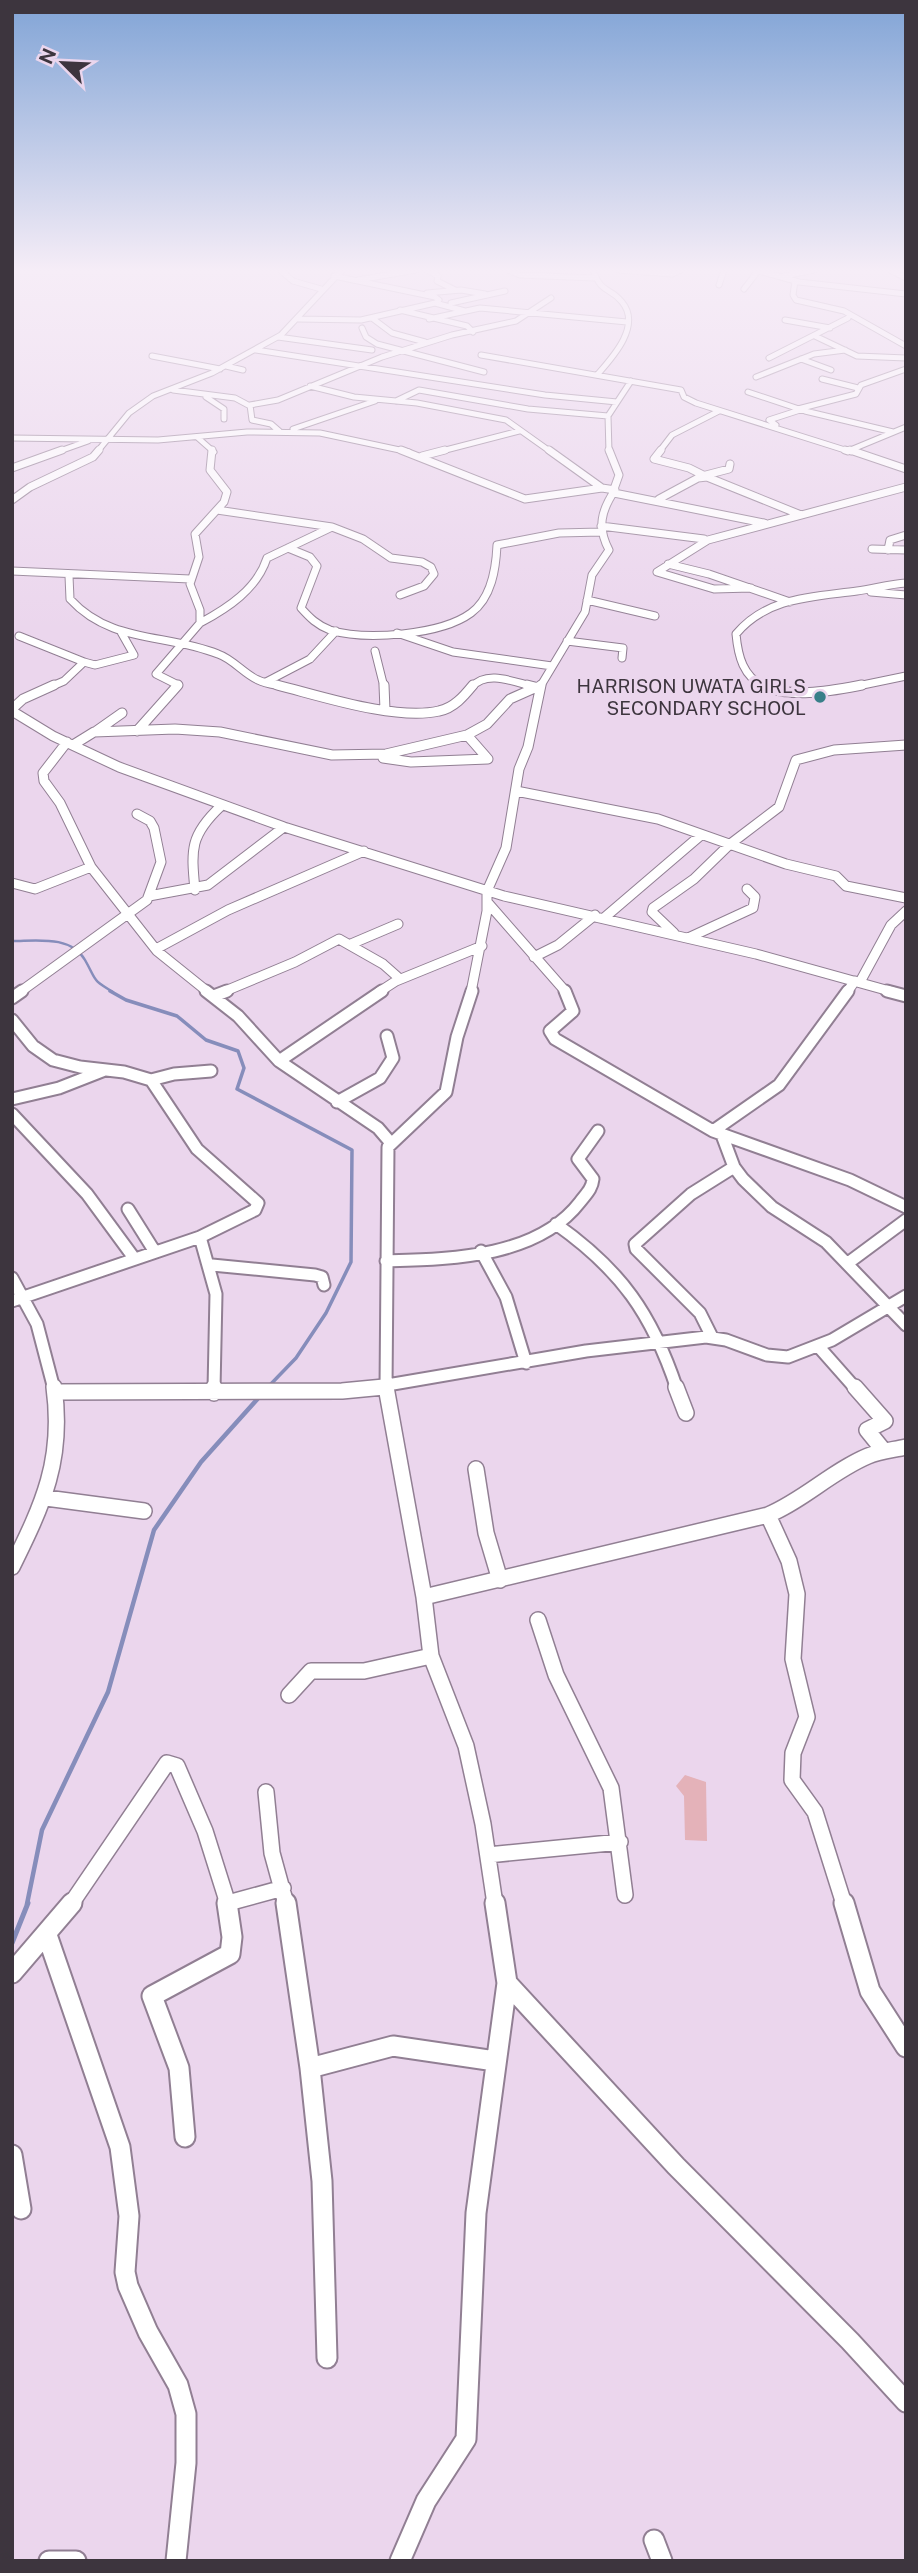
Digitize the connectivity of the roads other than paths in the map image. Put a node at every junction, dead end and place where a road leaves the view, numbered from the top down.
1 (169, 390) joint
2 (170, 390) edge
3 (217, 390) edge
4 (300, 390) edge
5 (331, 390) edge
6 (419, 390) edge
7 (419, 390) edge
8 (509, 390) edge
9 (625, 390) edge
10 (679, 390) edge
11 (857, 390) edge
12 (748, 392) dead end
13 (199, 393) junction
14 (378, 399) junction
15 (395, 401) junction
16 (617, 402) junction
17 (250, 406) junction
18 (819, 407) dead end
19 (799, 409) junction
20 (719, 411) junction
21 (608, 416) junction
22 (225, 419) dead end
23 (491, 424) dead end
24 (906, 427) edge
25 (514, 428) junction
26 (782, 430) junction
27 (279, 431) junction
28 (292, 431) junction
29 (893, 432) junction
30 (197, 437) junction
31 (12, 438) edge
32 (94, 438) junction
33 (107, 439) junction
34 (848, 451) junction
35 (422, 456) junction
36 (730, 464) dead end
37 (12, 468) edge
38 (906, 470) edge
39 (706, 476) junction
40 (906, 487) edge
41 (602, 488) junction
42 (614, 491) junction
43 (20, 493) junction
44 (31, 497) dead end
45 (12, 499) edge
46 (659, 499) junction
47 (217, 510) junction
48 (801, 515) junction
49 (767, 523) junction
50 (332, 527) junction
51 (601, 529) junction
52 (906, 535) edge
53 (708, 540) junction
54 (288, 548) junction
55 (872, 549) dead end
56 (888, 550) junction
57 (906, 550) edge
58 (668, 564) junction
59 (12, 571) edge
60 (69, 576) junction
61 (190, 579) junction
62 (906, 583) edge
63 (751, 588) junction
64 (857, 592) junction
65 (400, 595) dead end
66 (906, 595) edge
67 (587, 600) junction
68 (790, 601) junction
69 (656, 615) dead end
70 (200, 623) junction
71 (336, 631) junction
72 (121, 632) junction
73 (397, 633) junction
74 (19, 636) dead end
75 (567, 641) junction
76 (186, 642) junction
77 (375, 650) dead end
78 (622, 658) dead end
79 (85, 662) junction
80 (552, 666) junction
81 (906, 676) edge
82 (266, 682) junction
83 (538, 686) junction
84 (385, 710) junction
85 (13, 712) edge
86 (122, 713) dead end
87 (137, 731) junction
88 (94, 732) junction
89 (467, 735) junction
90 (70, 744) junction
91 (906, 745) edge
92 (370, 755) junction
93 (516, 791) junction
94 (221, 806) junction
95 (137, 814) dead end
96 (284, 827) junction
97 (701, 835) junction
98 (729, 845) junction
99 (364, 851) junction
100 (91, 867) junction
101 (12, 883) edge
102 (747, 889) dead end
103 (195, 890) junction
104 (149, 896) junction
105 (487, 896) junction
106 (906, 898) edge
107 (906, 911) edge
108 (126, 914) junction
109 (599, 917) junction
110 (398, 924) dead end
111 (676, 935) junction
112 (688, 938) junction
113 (351, 944) junction
114 (482, 946) junction
115 (156, 950) junction
116 (534, 957) junction
117 (400, 979) junction
118 (858, 982) junction
119 (214, 996) junction
120 (906, 996) edge
121 (12, 998) edge
122 (12, 1020) edge
123 (387, 1036) dead end
124 (279, 1061) junction
125 (106, 1069) junction
126 (211, 1071) dead end
127 (151, 1080) junction
128 (12, 1099) edge
129 (337, 1102) junction
130 (12, 1114) edge
131 (598, 1130) dead end
132 (718, 1133) junction
133 (390, 1142) junction
134 (734, 1167) junction
135 (906, 1207) edge
136 (128, 1209) dead end
137 (906, 1220) edge
138 (556, 1224) junction
139 (200, 1237) junction
140 (481, 1251) junction
141 (155, 1252) junction
142 (134, 1258) junction
143 (386, 1261) junction
144 (848, 1263) junction
145 (212, 1265) junction
146 (12, 1278) edge
147 (324, 1285) dead end
148 (906, 1296) edge
149 (18, 1299) edge
150 (886, 1306) junction
151 (906, 1325) edge
152 (712, 1337) junction
153 (660, 1340) junction
154 (818, 1346) junction
155 (526, 1363) junction
156 (386, 1387) junction
157 (54, 1392) junction
158 (214, 1393) junction
159 (686, 1413) dead end
160 (906, 1447) edge
161 (884, 1451) junction
162 (476, 1469) dead end
163 (46, 1498) junction
164 (144, 1511) dead end
165 (768, 1515) junction
166 (12, 1566) edge
167 (500, 1580) junction
168 (424, 1597) junction
169 (538, 1620) dead end
170 (432, 1656) junction
171 (289, 1695) dead end
172 (266, 1792) dead end
173 (620, 1842) junction
174 (488, 1855) junction
175 (283, 1888) junction
176 (625, 1895) dead end
177 (228, 1903) junction
178 (47, 1935) junction
179 (12, 1973) edge
180 (507, 1983) junction
181 (906, 2047) edge
182 (495, 2061) junction
183 (310, 2068) junction
184 (186, 2137) dead end
185 (12, 2155) edge
186 (20, 2209) dead end
187 (327, 2358) dead end
188 (906, 2402) edge
189 (49, 2561) edge
190 (76, 2561) edge
191 (176, 2561) edge
192 (400, 2561) edge

1 - 13 street
1 - 33 street
2 - 3 street
4 - 17 street
5 - 14 street
6 - 21 street
7 - 15 street
8 - 16 street
9 - 16 street
10 - 20 street
11 - 19 street
12 - 19 street
13 - 17 street
13 - 22 street
14 - 15 street
14 - 28 street
15 - 25 street
16 - 21 street
17 - 27 street
18 - 19 street
19 - 26 street
19 - 29 street
20 - 26 street
20 - 39 street
21 - 42 street
23 - 25 street
24 - 29 street
25 - 35 street
25 - 41 street
26 - 34 street
27 - 28 street
27 - 30 street
28 - 35 street
29 - 34 street
30 - 33 street
30 - 47 street
31 - 32 street
32 - 33 street
32 - 37 street
33 - 43 street
34 - 38 street
35 - 41 street
36 - 39 street
39 - 46 street
39 - 48 street
40 - 48 street
41 - 42 street
42 - 46 street
42 - 51 street
43 - 44 street
43 - 45 street
46 - 49 street
47 - 50 street
47 - 61 street
48 - 49 street
49 - 53 street
50 - 54 street
50 - 65 street
51 - 53 street
51 - 67 street
51 - 73 street
52 - 56 street
53 - 58 street
54 - 70 street
54 - 71 street
55 - 56 street
56 - 57 street
58 - 63 street
58 - 63 street
59 - 60 street
60 - 61 street
60 - 72 street
61 - 70 street
62 - 64 street
63 - 68 street
64 - 66 street
64 - 68 street
67 - 69 street
67 - 75 street
68 - 81 street
70 - 76 street
71 - 73 street
71 - 82 street
72 - 76 street
72 - 79 street
73 - 80 street
74 - 79 street
75 - 78 street
75 - 80 street
76 - 82 street
76 - 87 street
77 - 84 street
79 - 85 street
80 - 83 street
82 - 84 street
83 - 84 street
83 - 89 street
83 - 93 street
85 - 90 street
86 - 88 street
87 - 88 street
87 - 92 street
88 - 90 street
89 - 92 street
89 - 92 street
90 - 94 street
90 - 100 street
91 - 98 street
93 - 97 street
93 - 105 street
94 - 96 street
94 - 103 street
95 - 104 street
96 - 99 street
96 - 103 street
97 - 98 street
97 - 109 street
98 - 106 street
98 - 111 street
99 - 105 street
99 - 115 street
100 - 101 street
100 - 108 street
102 - 112 street
103 - 104 street
104 - 108 street
105 - 109 street
105 - 114 street
105 - 116 street
107 - 118 street
108 - 115 street
108 - 121 street
109 - 111 street
109 - 116 street
110 - 113 street
111 - 112 street
112 - 118 street
113 - 117 street
113 - 119 street
114 - 117 street
114 - 133 street
115 - 119 street
116 - 132 street
117 - 124 street
118 - 120 street
118 - 132 street
119 - 124 street
122 - 125 street
123 - 129 street
124 - 129 street
125 - 127 street
125 - 128 street
126 - 127 street
127 - 139 street
129 - 133 street
130 - 142 street
131 - 138 street
132 - 134 street
132 - 135 street
133 - 143 street
134 - 144 street
134 - 152 street
136 - 141 street
137 - 144 street
138 - 140 street
138 - 153 street
139 - 141 street
139 - 145 street
140 - 143 street
140 - 155 street
141 - 142 street
142 - 149 street
143 - 156 street
144 - 150 street
145 - 147 street
145 - 158 street
146 - 149 street
148 - 150 street
149 - 157 street
150 - 151 street
150 - 154 street
152 - 153 street
152 - 154 street
153 - 155 street
153 - 159 street
154 - 161 street
155 - 156 street
156 - 158 street
156 - 168 street
157 - 158 street
157 - 163 street
160 - 161 street
161 - 165 street
162 - 167 street
163 - 164 street
163 - 166 street
165 - 167 street
165 - 181 street
167 - 168 street
168 - 170 street
169 - 173 street
170 - 171 street
170 - 174 street
172 - 175 street
173 - 174 street
173 - 176 street
174 - 180 street
175 - 177 street
175 - 183 street
177 - 178 street
177 - 184 street
178 - 179 street
178 - 191 street
180 - 182 street
180 - 188 street
182 - 183 street
182 - 192 street
183 - 187 street
185 - 186 street
189 - 190 street

